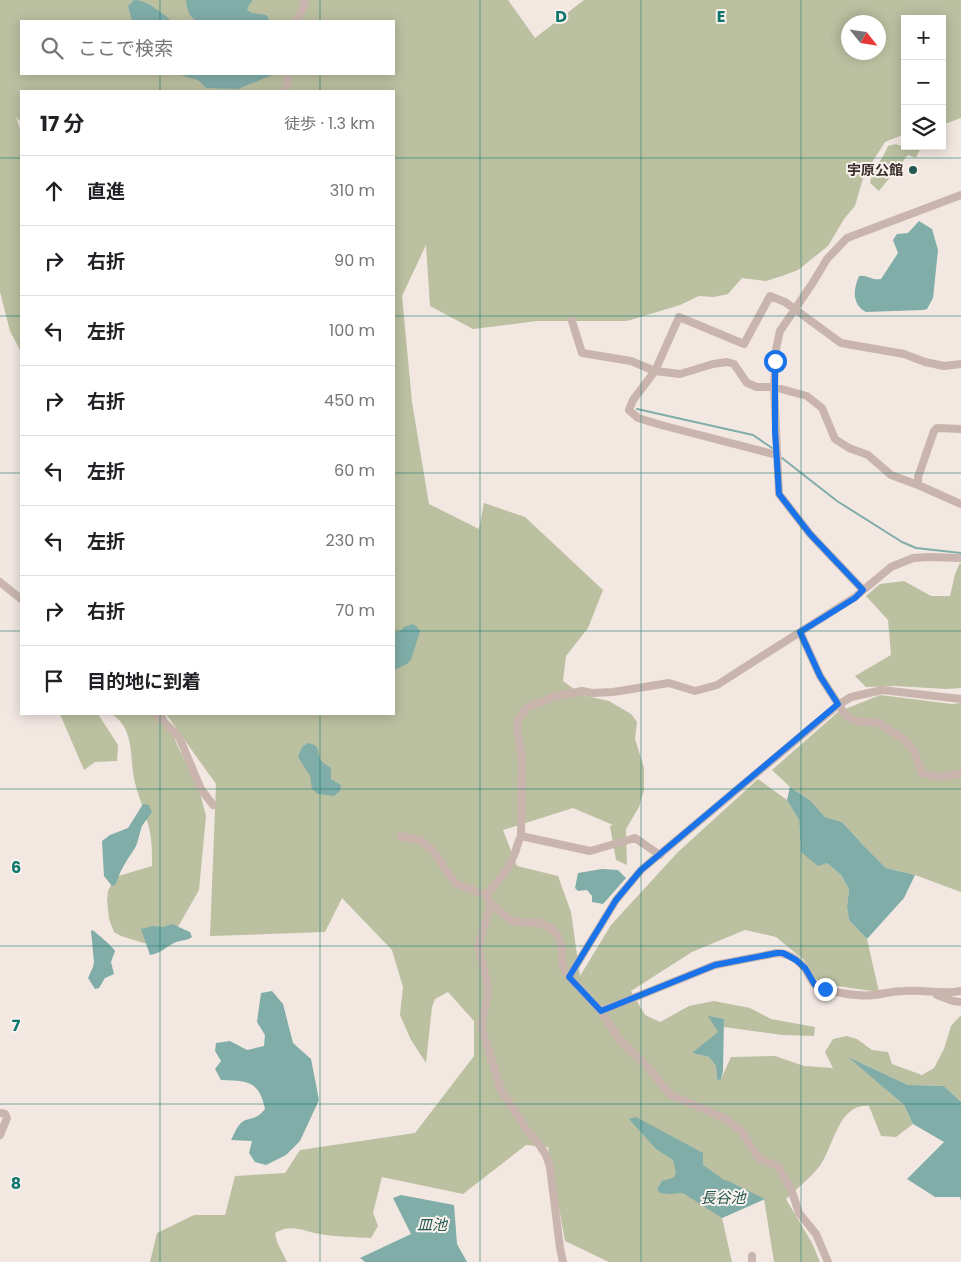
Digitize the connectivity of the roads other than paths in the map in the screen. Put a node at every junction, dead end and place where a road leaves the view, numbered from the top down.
1 (305, 0) edge
2 (297, 20) edge
3 (287, 75) edge
4 (286, 90) edge
5 (961, 195) edge
6 (795, 309) junction
7 (572, 320) dead end
8 (961, 364) edge
9 (655, 371) junction
10 (774, 387) junction
11 (961, 429) edge
12 (777, 455) junction
13 (918, 484) junction
14 (961, 504) edge
15 (961, 558) edge
16 (0, 582) edge
17 (863, 590) junction
18 (20, 598) edge
19 (800, 632) junction
20 (961, 700) edge
21 (838, 704) junction
22 (157, 715) edge
23 (961, 773) edge
24 (213, 805) dead end
25 (401, 836) dead end
26 (520, 836) junction
27 (660, 855) junction
28 (486, 895) junction
29 (491, 904) junction
30 (569, 977) junction
31 (928, 991) junction
32 (961, 991) edge
33 (961, 1002) edge
34 (601, 1011) junction
35 (0, 1113) edge
36 (0, 1135) edge
37 (563, 1262) edge
38 (828, 1262) edge

1 - 2 street
3 - 4 street
5 - 6 street
6 - 8 street
6 - 9 street
6 - 10 street
7 - 9 street
9 - 10 street
9 - 12 street
10 - 12 street
10 - 13 street
11 - 13 street
12 - 17 street
13 - 14 street
15 - 17 street
16 - 18 street
17 - 19 street
19 - 21 street
19 - 26 street
20 - 21 street
21 - 23 street
21 - 27 street
22 - 24 street
25 - 28 street
26 - 27 street
26 - 28 street
27 - 30 street
28 - 29 street
29 - 30 street
29 - 37 street
30 - 34 street
31 - 32 street
31 - 33 street
31 - 34 street
34 - 38 street
35 - 36 street

